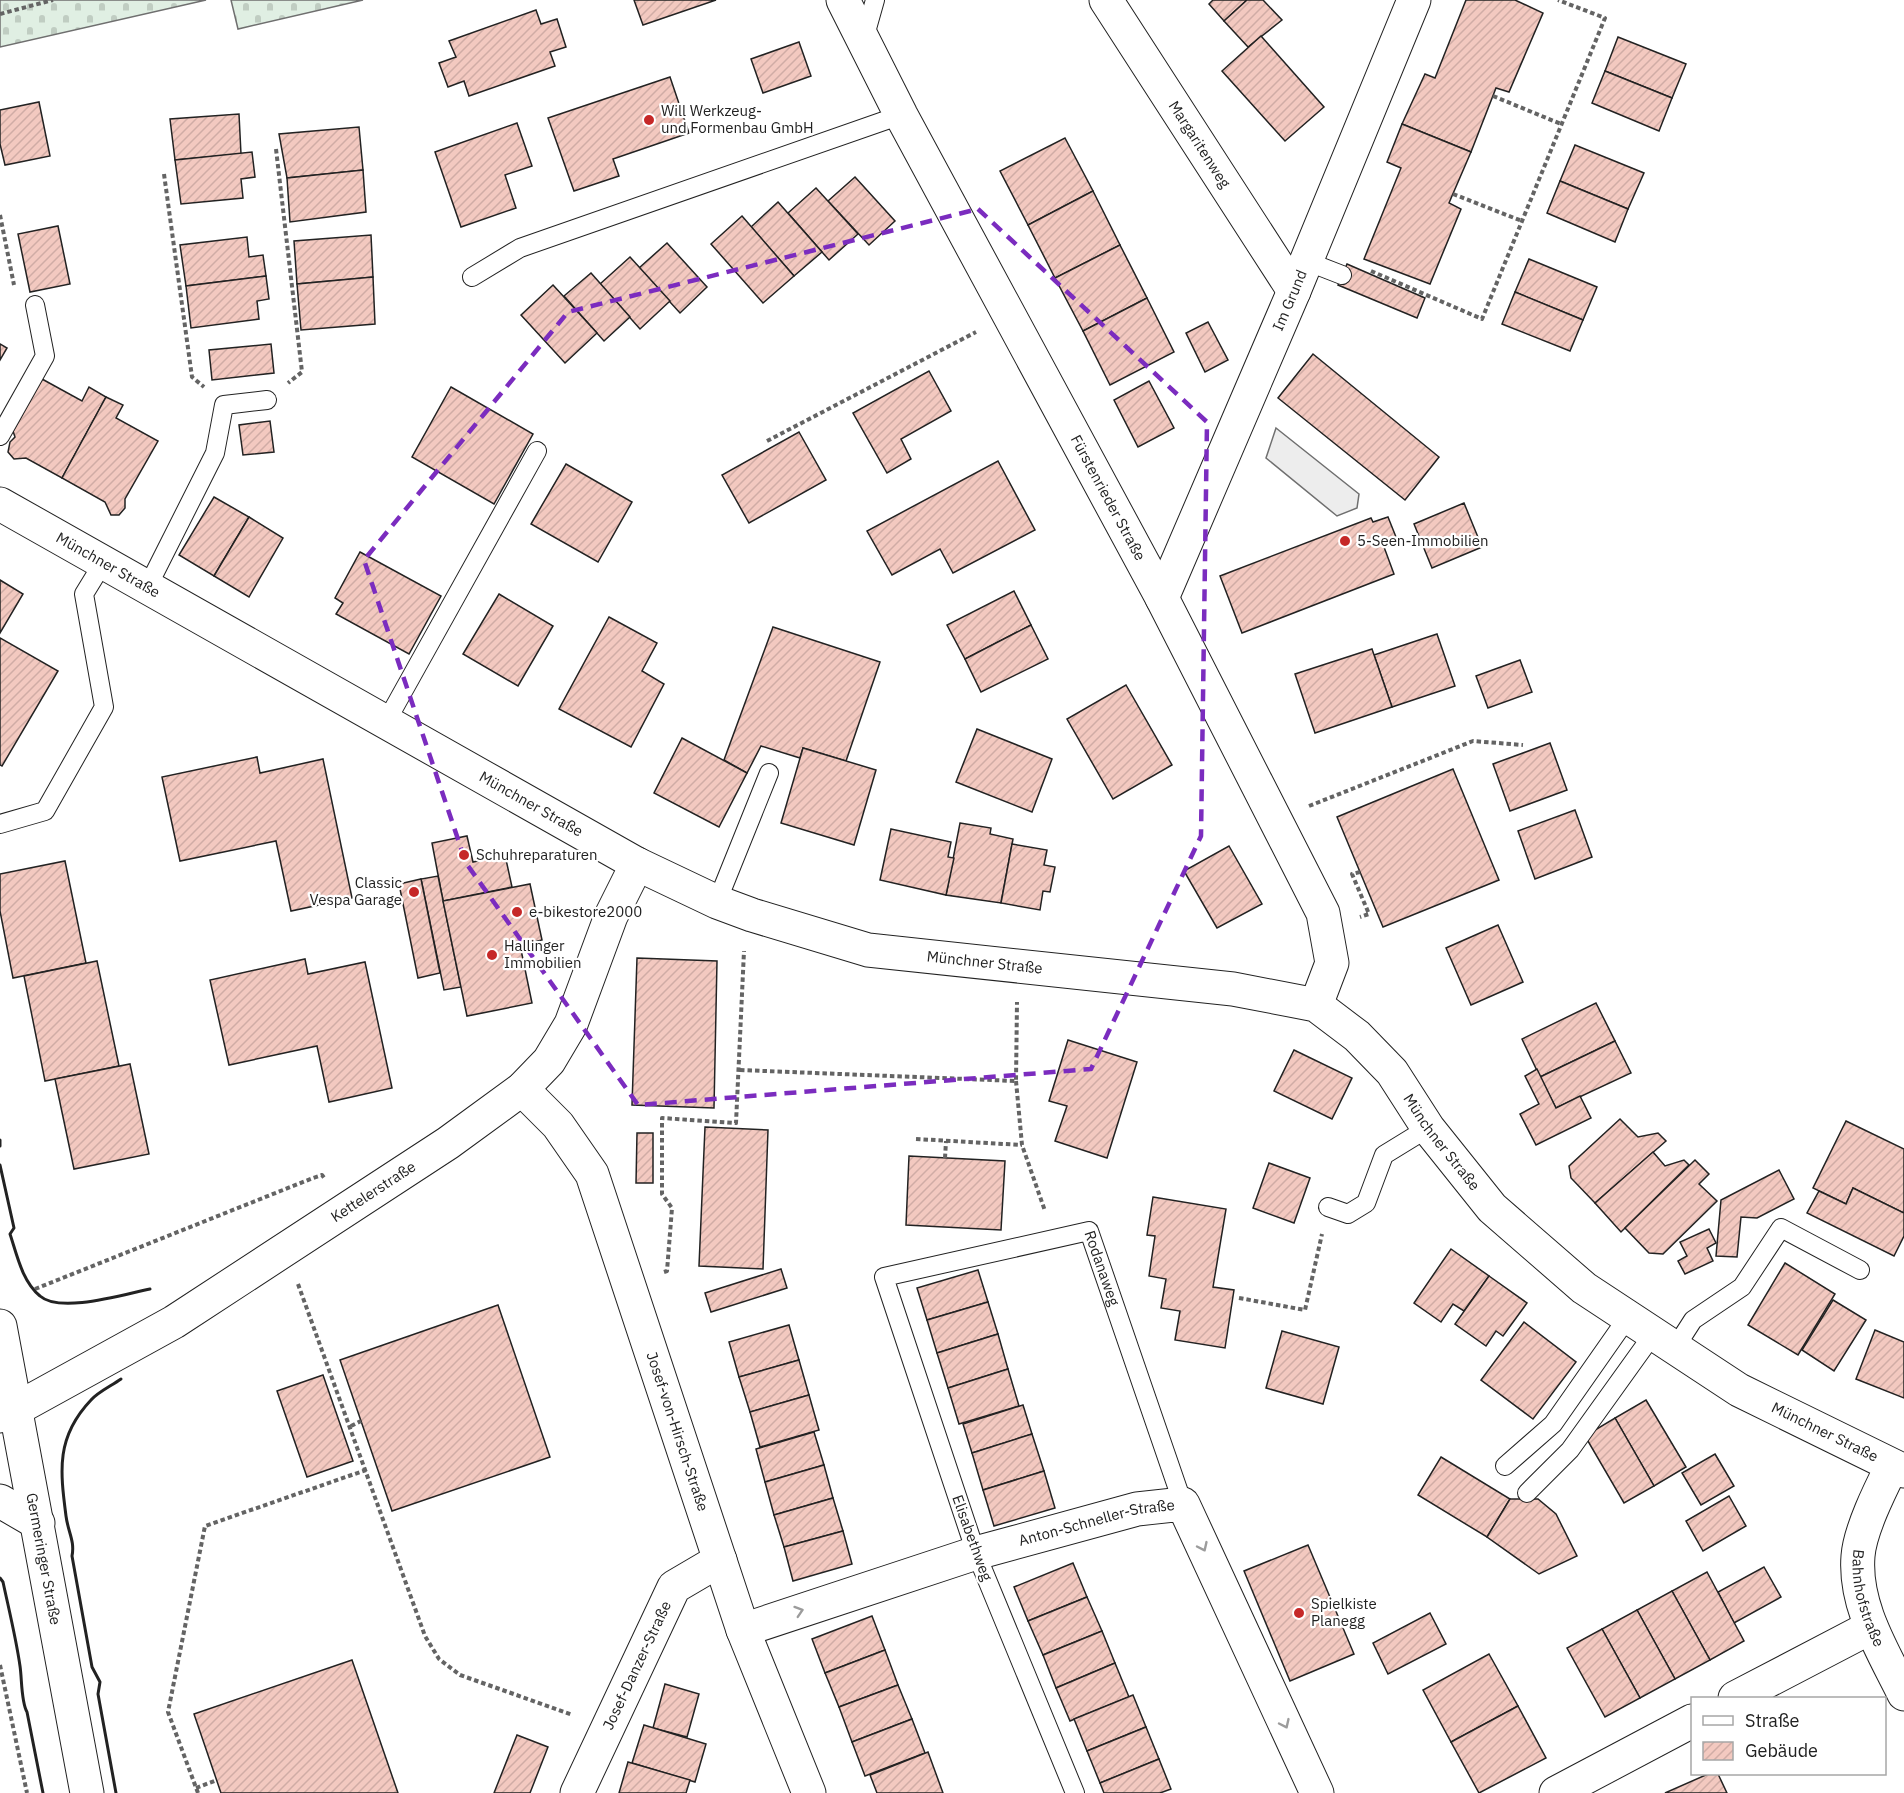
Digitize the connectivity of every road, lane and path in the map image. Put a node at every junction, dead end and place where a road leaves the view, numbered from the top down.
1 (53, 0) edge
2 (843, 0) edge
3 (874, 0) edge
4 (1106, 0) edge
5 (1414, 0) edge
6 (1558, 0) edge
7 (0, 14) edge
8 (863, 40) junction
9 (1493, 96) dead end
10 (901, 115) junction
11 (1561, 124) junction
12 (276, 149) dead end
13 (165, 174) dead end
14 (1454, 194) dead end
15 (0, 215) edge
16 (1522, 221) junction
17 (1306, 261) junction
18 (1365, 268) dead end
19 (1342, 275) dead end
20 (472, 277) dead end
21 (1294, 291) junction
22 (36, 305) joint
23 (1009, 315) junction
24 (267, 400) joint
25 (224, 405) junction
26 (0, 436) edge
27 (767, 441) dead end
28 (537, 451) dead end
29 (0, 504) edge
30 (103, 563) junction
31 (147, 588) junction
32 (1162, 598) junction
33 (386, 722) junction
34 (1523, 746) dead end
35 (769, 773) dead end
36 (1274, 819) junction
37 (0, 824) edge
38 (637, 864) junction
39 (717, 902) junction
40 (752, 915) junction
41 (1017, 998) dead end
42 (1316, 1005) junction
43 (740, 1070) junction
44 (1016, 1081) junction
45 (522, 1089) junction
46 (1428, 1128) junction
47 (916, 1139) dead end
48 (946, 1141) junction
49 (1022, 1145) junction
50 (945, 1158) dead end
51 (313, 1178) dead end
52 (1328, 1208) joint
53 (1054, 1239) junction
54 (285, 1249) junction
55 (1860, 1270) dead end
56 (884, 1277) joint
57 (628, 1283) junction
58 (35, 1289) dead end
59 (1239, 1298) dead end
60 (0, 1326) edge
61 (1652, 1333) junction
62 (8, 1412) edge
63 (361, 1421) dead end
64 (351, 1426) junction
65 (1505, 1467) dead end
66 (1898, 1468) edge
67 (366, 1470) junction
68 (1527, 1493) dead end
69 (0, 1501) edge
70 (1183, 1504) junction
71 (38, 1523) junction
72 (976, 1553) junction
73 (720, 1560) junction
74 (1871, 1627) junction
75 (744, 1629) junction
76 (0, 1665) edge
77 (1904, 1694) edge
78 (1737, 1697) edge
79 (1691, 1722) edge
80 (608, 1729) junction
81 (217, 1780) dead end
82 (197, 1791) edge
83 (27, 1793) edge
84 (87, 1793) edge
85 (577, 1793) edge
86 (809, 1793) edge
87 (1075, 1793) edge
88 (1317, 1793) edge
89 (1556, 1793) edge

1 - 7 path
2 - 8 street, Fürstenrieder Straße
3 - 8 lane
4 - 21 street, Margaritenweg
5 - 17 street, Im Grund
6 - 11 path
8 - 10 street, Fürstenrieder Straße
9 - 11 path
10 - 20 lane
10 - 23 street, Fürstenrieder Straße
11 - 16 path
12 - 24 path
13 - 25 path
14 - 16 path
15 - 22 path
16 - 18 path
17 - 19 lane
17 - 21 street, Im Grund
21 - 32 street, Im Grund
22 - 26 lane
23 - 27 path
23 - 32 street, Fürstenrieder Straße
24 - 25 lane
25 - 31 lane
28 - 33 lane
29 - 30 street, Münchner Straße
30 - 31 street, Münchner Straße
30 - 37 lane
31 - 33 street, Münchner Straße
32 - 36 street, Fürstenrieder Straße
33 - 38 street, Münchner Straße
34 - 36 path
35 - 39 lane
36 - 42 street, Fürstenrieder Straße
38 - 39 street, Münchner Straße
38 - 45 street, Kettelerstraße
39 - 40 street, Münchner Straße
40 - 42 street, Münchner Straße
40 - 43 path
41 - 44 path
42 - 46 street, Münchner Straße
43 - 44 path
43 - 57 path
44 - 49 path
45 - 54 street, Kettelerstraße
45 - 57 street, Josef-von-Hirsch-Straße
46 - 52 lane
46 - 61 street, Münchner Straße
47 - 48 path
48 - 49 path
48 - 50 path
49 - 53 path
51 - 58 path
52 - 59 path
53 - 56 lane, Rodanaweg
53 - 70 lane, Rodanaweg
54 - 62 street, Kettelerstraße
54 - 64 path
55 - 61 lane
56 - 72 lane, Elisabethweg
57 - 73 street, Josef-von-Hirsch-Straße
60 - 62 street, Germeringer Straße
61 - 65 lane
61 - 66 street, Münchner Straße
61 - 68 lane
62 - 71 street, Germeringer Straße
63 - 64 path
64 - 67 path
66 - 74 street, Bahnhofstraße
67 - 80 path
67 - 82 path
69 - 71 street
70 - 72 street, Anton-Schneller-Straße
70 -> 88 street, Anton-Schneller-Straße
71 - 84 street, Germeringer Straße
75 -> 72 street, Anton-Schneller-Straße
72 - 87 lane, Elisabethweg
73 - 75 street, Josef-von-Hirsch-Straße
73 - 80 street, Josef-Danzer-Straße
74 - 77 street, Bahnhofstraße
74 - 78 street
75 - 86 street, Josef-von-Hirsch-Straße
76 - 83 path
79 - 89 street
80 - 85 street, Josef-Danzer-Straße
81 - 82 path

